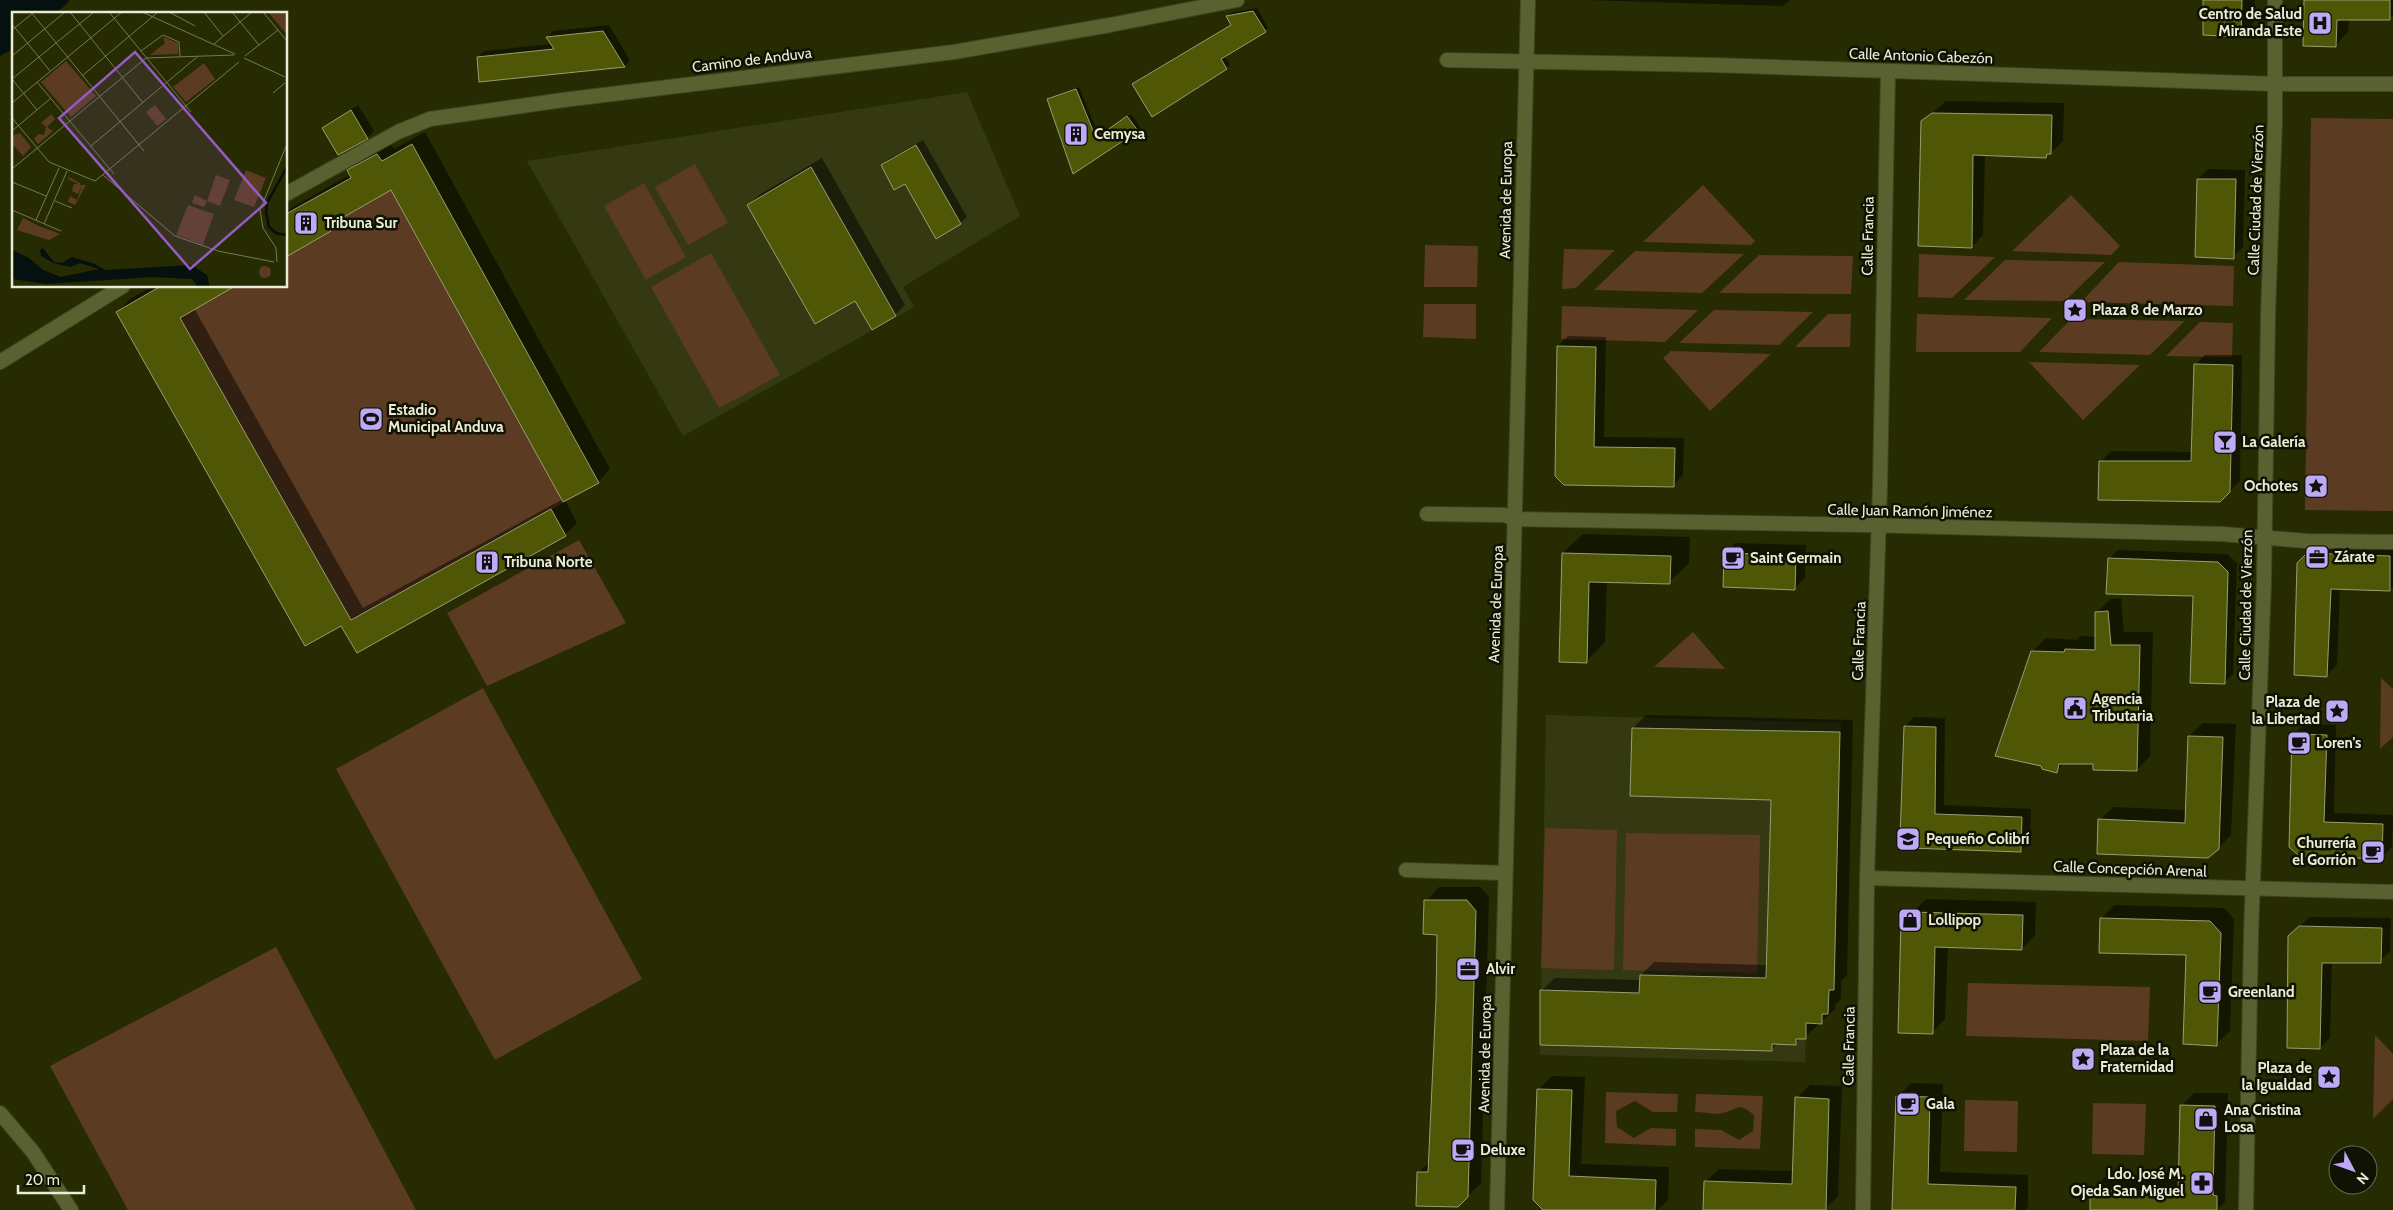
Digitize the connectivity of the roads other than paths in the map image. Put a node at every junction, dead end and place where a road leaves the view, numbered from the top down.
1 (1237, 0) edge
2 (1528, 0) edge
3 (2275, 0) edge
4 (1447, 60) dead end
5 (1526, 63) junction
6 (1888, 72) junction
7 (2275, 84) junction
8 (2393, 84) edge
9 (288, 193) edge
10 (119, 288) edge
11 (0, 362) edge
12 (1427, 514) dead end
13 (1516, 519) junction
14 (1879, 526) junction
15 (2264, 537) junction
16 (2393, 542) edge
17 (1406, 870) dead end
18 (1505, 873) junction
19 (1867, 878) junction
20 (2253, 889) junction
21 (2393, 892) edge
22 (0, 1113) edge
23 (71, 1210) edge
24 (1497, 1210) edge
25 (1863, 1210) edge
26 (2246, 1210) edge

1 - 9 street, Camino de Anduva
2 - 5 street, Avenida de Europa
3 - 7 street, Calle Ciudad de Vierzón
4 - 5 street, Calle Antonio Cabezón
5 - 6 street, Calle Antonio Cabezón
5 - 13 street, Avenida de Europa
6 - 7 street, Calle Antonio Cabezón
6 - 14 street, Calle Francia
7 - 8 street, Calle Antonio Cabezón
7 - 15 street, Calle Ciudad de Vierzón
10 - 11 street
12 - 13 street, Calle Juan Ramón Jiménez
13 - 14 street, Calle Juan Ramón Jiménez
13 - 18 street, Avenida de Europa
14 - 15 street, Calle Juan Ramón Jiménez
14 - 19 street, Calle Francia
15 - 16 street, Calle Juan Ramón Jiménez
15 - 20 street, Calle Ciudad de Vierzón
17 - 18 street
18 - 24 street, Avenida de Europa
19 - 20 street, Calle Concepción Arenal
19 - 25 street, Calle Francia
20 - 21 street, Calle Concepción Arenal
20 - 26 street, Calle Ciudad de Vierzón
22 - 23 street

